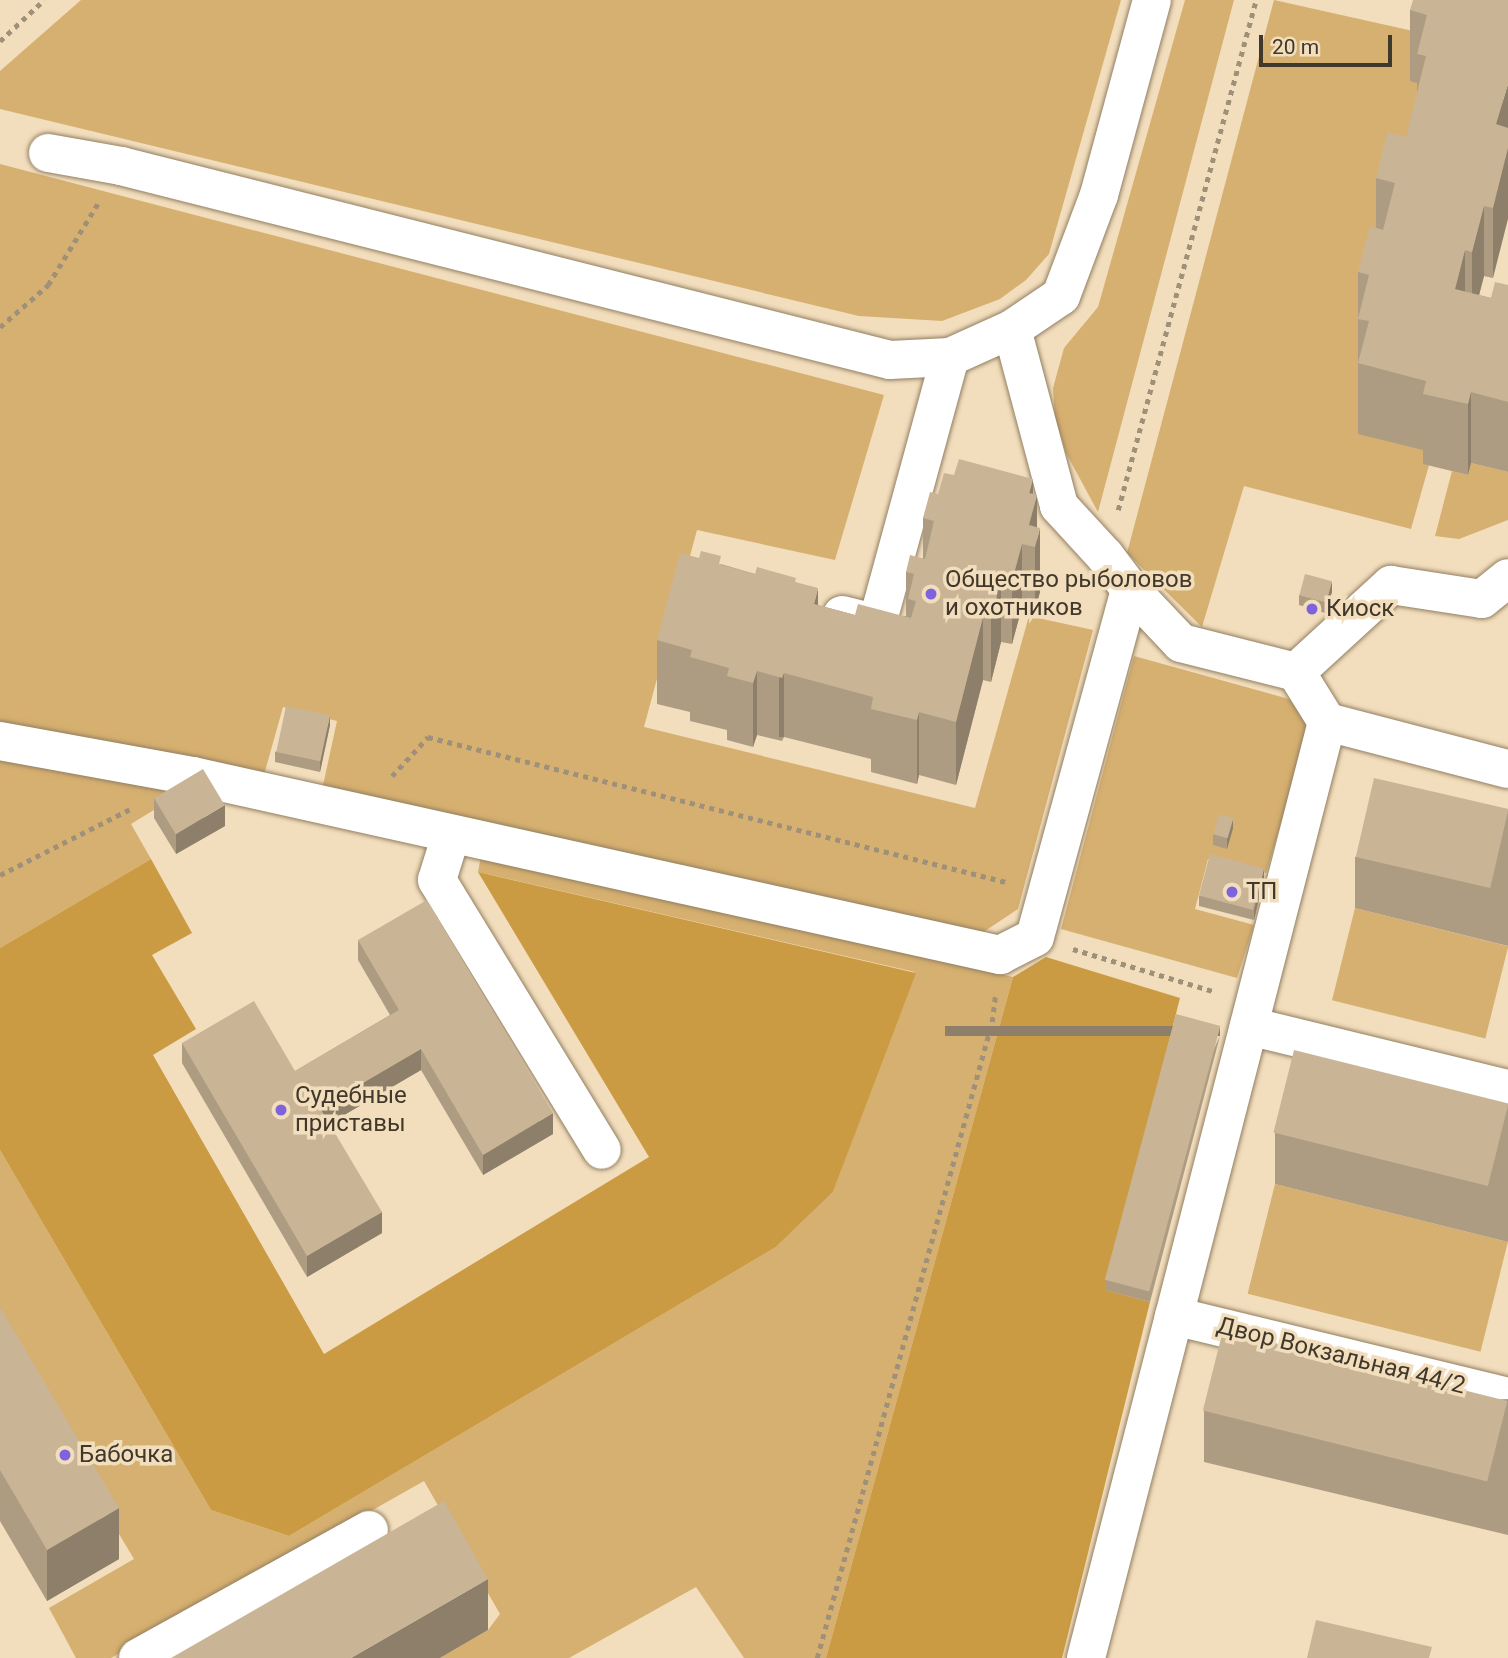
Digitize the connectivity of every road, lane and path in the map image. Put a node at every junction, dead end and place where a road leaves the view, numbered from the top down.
1 (44, 0) edge
2 (1153, 0) edge
3 (1256, 0) edge
4 (0, 41) edge
5 (48, 153) dead end
6 (121, 166) junction
7 (0, 327) edge
8 (1012, 329) junction
9 (950, 357) junction
10 (1105, 556) junction
11 (1508, 578) edge
12 (1130, 589) junction
13 (809, 606) edge
14 (1296, 673) junction
15 (1327, 722) junction
16 (2, 745) edge
17 (1508, 768) edge
18 (451, 835) junction
19 (1035, 937) junction
20 (1000, 955) junction
21 (1251, 1015) junction
22 (1508, 1089) edge
23 (602, 1150) dead end
24 (1174, 1316) junction
25 (1508, 1397) edge
26 (369, 1530) dead end
27 (138, 1658) edge
28 (817, 1658) edge
29 (1087, 1658) edge

1 - 4 path
2 - 8 street
3 - 10 path
5 - 6 street
6 - 7 path
6 - 9 street
8 - 9 street
8 - 10 street
9 - 13 street
10 - 12 street
11 - 14 street
12 - 14 street
12 - 19 street
14 - 15 street
15 - 17 street
15 - 21 street
16 - 18 street
18 - 20 street
18 - 23 street
19 - 20 street
19 - 21 path
20 - 28 path
21 - 22 street
21 - 24 street
24 - 25 street, Двор Вокзальная 44/2
24 - 29 street
26 - 27 street

